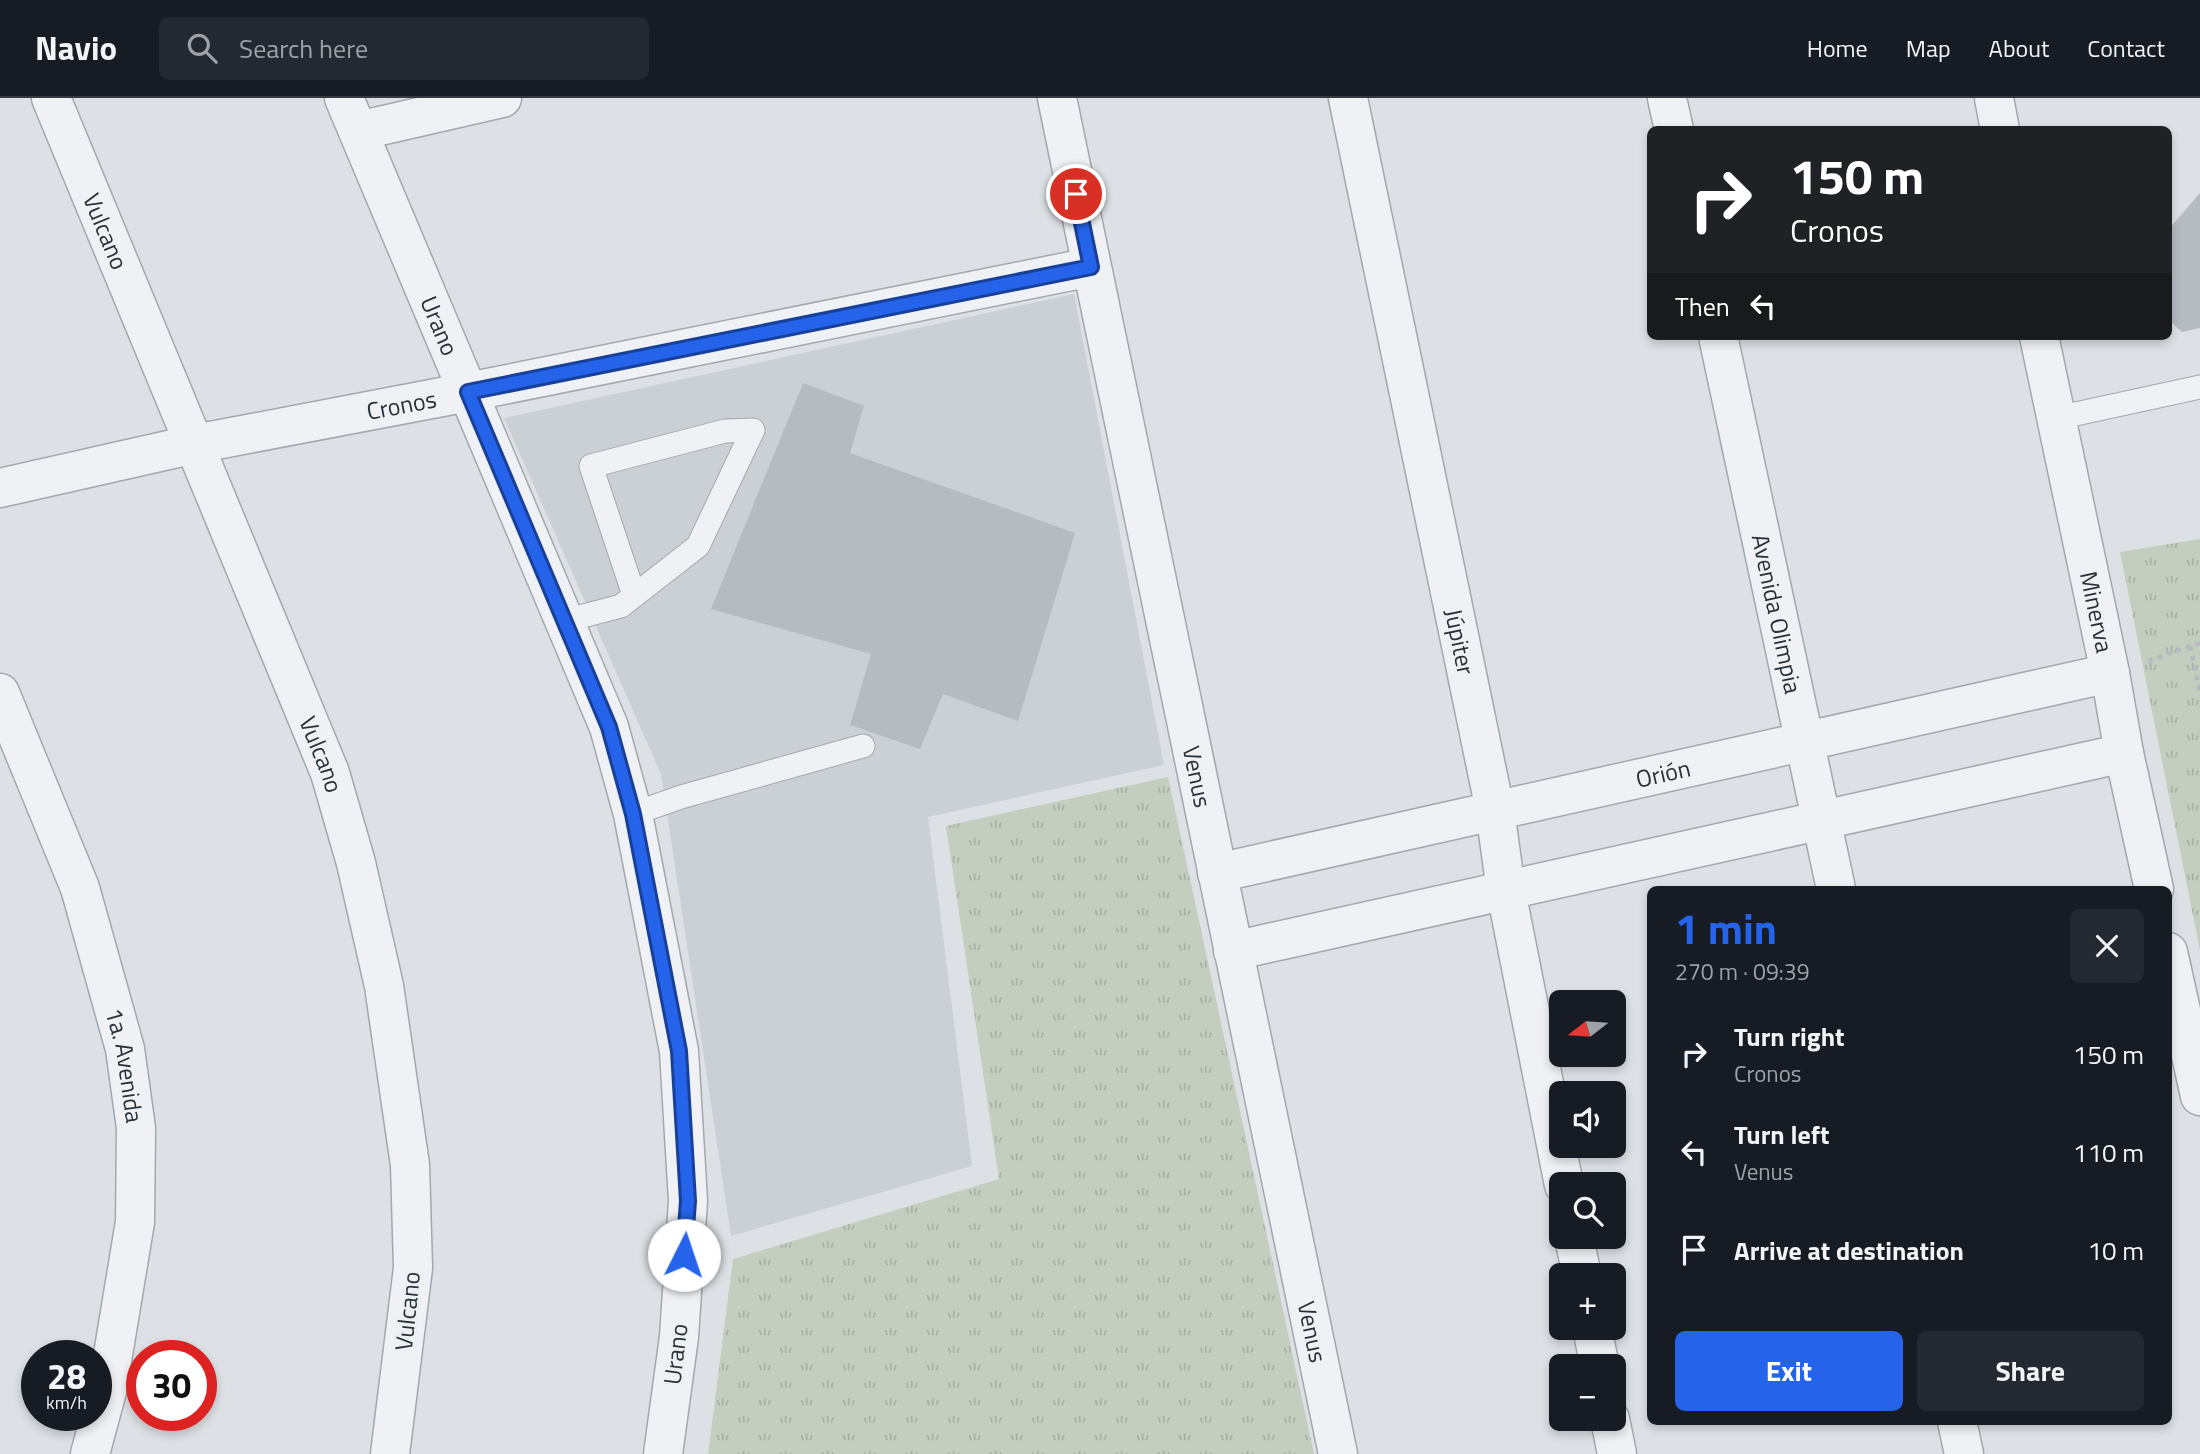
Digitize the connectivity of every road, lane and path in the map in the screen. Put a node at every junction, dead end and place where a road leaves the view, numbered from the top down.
1 (51, 98) edge
2 (502, 98) edge
3 (1056, 98) edge
4 (1348, 98) edge
5 (1667, 98) edge
6 (1994, 98) edge
7 (351, 114) edge
8 (1673, 126) edge
9 (1999, 126) edge
10 (1091, 267) junction
11 (1719, 340) edge
12 (2040, 340) edge
13 (2200, 387) edge
14 (468, 392) junction
15 (2057, 418) junction
16 (195, 444) junction
17 (0, 488) edge
18 (634, 596) junction
19 (564, 621) junction
20 (2200, 643) edge
21 (2190, 646) junction
22 (2110, 673) junction
23 (2200, 692) edge
24 (0, 693) edge
25 (1805, 742) junction
26 (863, 746) dead end
27 (2124, 753) junction
28 (1495, 810) junction
29 (633, 814) junction
30 (1821, 822) junction
31 (1217, 873) junction
32 (1835, 886) edge
33 (2153, 886) edge
34 (1506, 891) junction
35 (1233, 951) junction
36 (2172, 970) edge
37 (2200, 1096) edge
38 (1561, 1172) edge
39 (1958, 1425) edge
40 (90, 1454) edge
41 (390, 1454) edge
42 (663, 1454) edge
43 (1338, 1454) edge
44 (1964, 1454) edge

1 - 16 street, Vulcano
2 - 7 street
3 - 10 street, Venus
4 - 28 street, Júpiter
5 - 8 street
6 - 9 street
7 - 14 street, Urano
10 - 14 street, Cronos
10 - 31 street, Venus
11 - 25 street, Avenida Olimpia
12 - 15 street, Minerva
13 - 15 lane
14 - 16 street, Cronos
14 - 19 street, Urano
15 - 22 street, Minerva
16 - 17 street, Cronos
16 - 41 street, Vulcano
18 - 18 lane
18 - 19 lane
19 - 29 street, Urano
20 - 21 path
21 - 22 path
21 - 23 path
22 - 25 street, Orión
22 - 27 street, Minerva
24 - 40 street, 1a. Avenida
25 - 28 street, Orión
25 - 30 street, Avenida Olimpia
26 - 29 lane
27 - 30 street
27 - 33 street, Minerva
28 - 31 street, Orión
28 - 34 street, Júpiter
29 - 42 street, Urano
30 - 32 street, Avenida Olimpia
30 - 34 street
31 - 35 street, Venus
34 - 35 street
34 - 38 street, Júpiter
35 - 43 street, Venus
36 - 37 street
39 - 44 street

